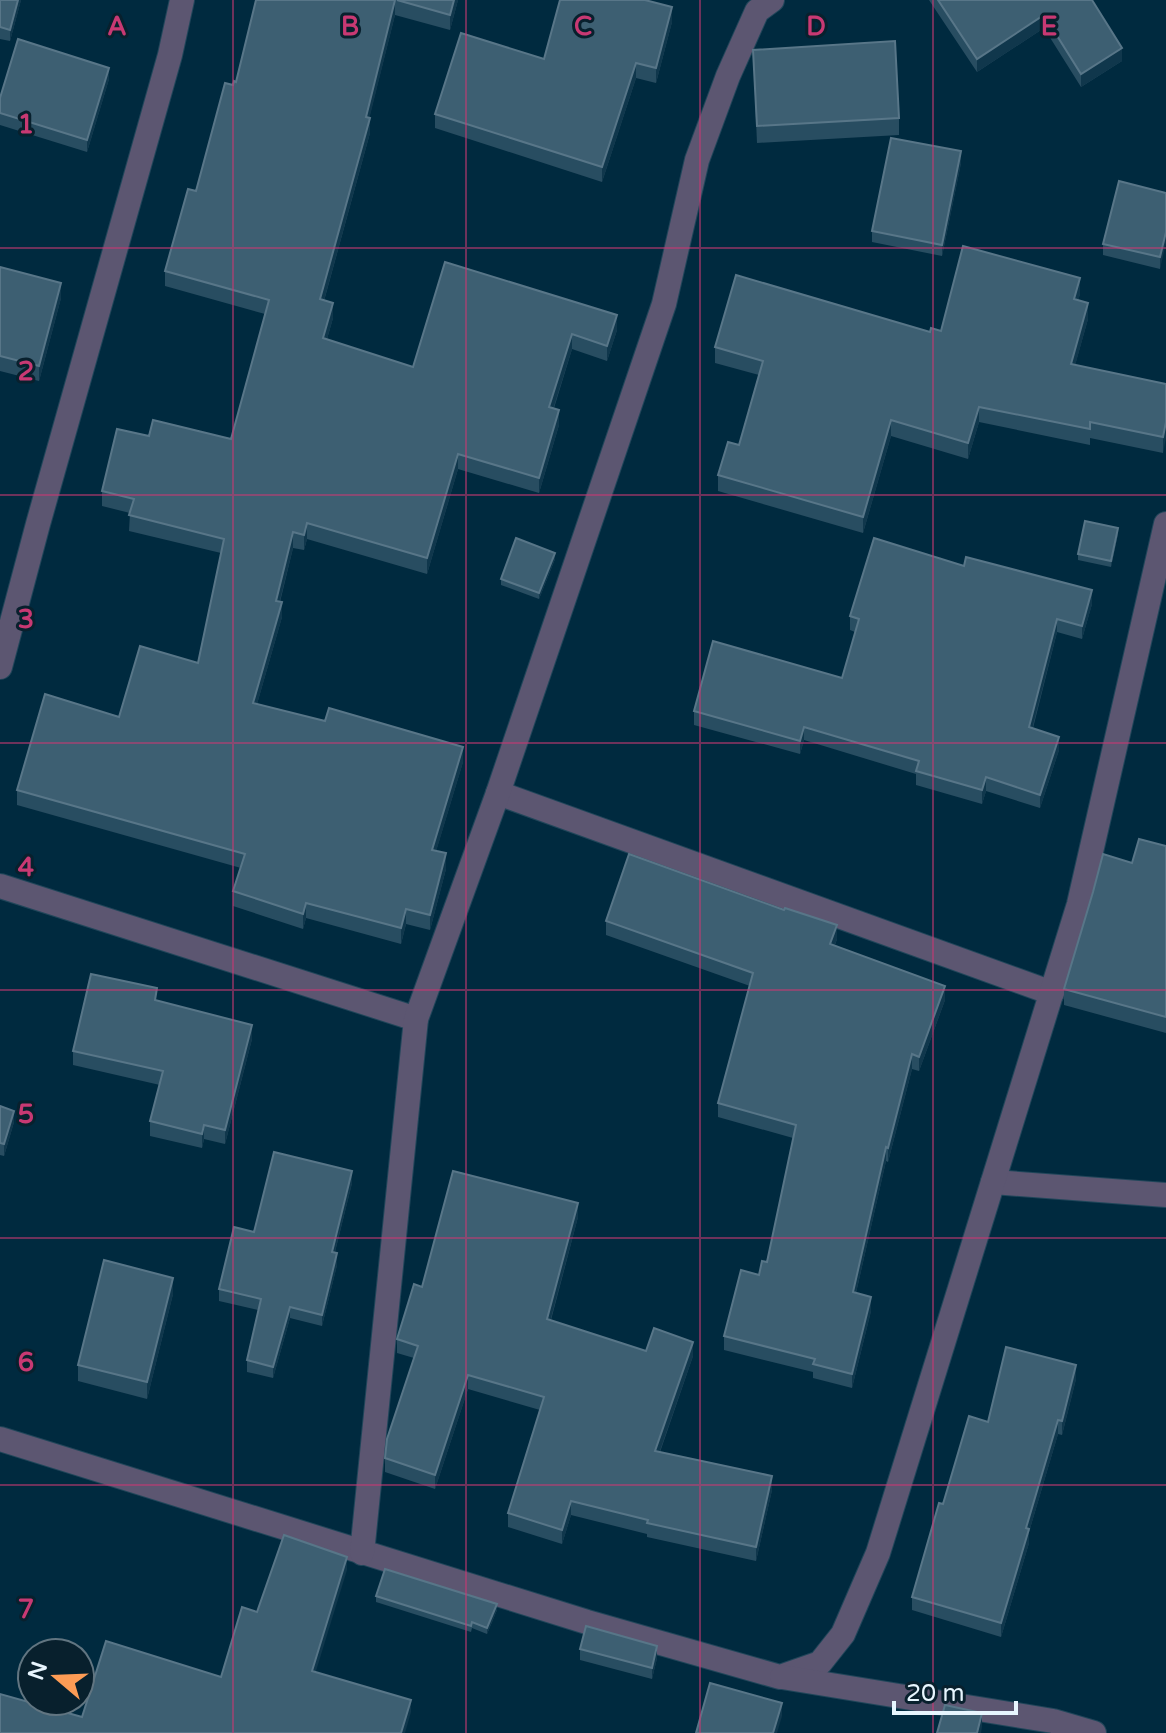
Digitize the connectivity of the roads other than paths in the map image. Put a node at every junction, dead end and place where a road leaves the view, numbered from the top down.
1 (182, 0) edge
2 (772, 0) edge
3 (1166, 524) edge
4 (0, 667) edge
5 (498, 793) junction
6 (0, 886) edge
7 (1052, 993) junction
8 (416, 1019) junction
9 (993, 1182) junction
10 (1166, 1195) edge
11 (0, 1439) edge
12 (362, 1553) junction
13 (780, 1677) junction
14 (1094, 1733) edge

1 - 4 street
2 - 5 street
3 - 7 street
5 - 7 street
5 - 8 street
6 - 8 street
7 - 9 street
8 - 12 street
9 - 10 street
9 - 13 street
11 - 12 street
12 - 13 street
13 - 14 street

